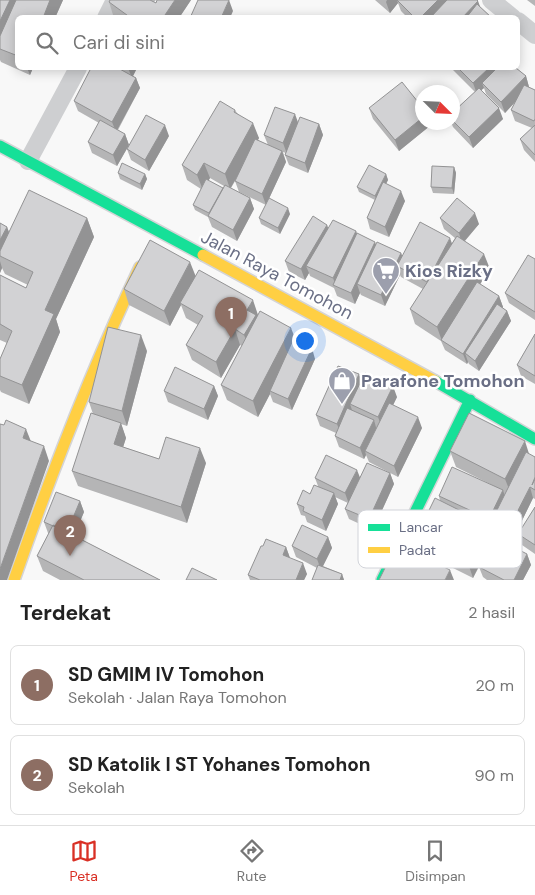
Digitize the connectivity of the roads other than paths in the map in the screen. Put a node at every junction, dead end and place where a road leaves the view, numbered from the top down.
1 (115, 0) edge
2 (491, 0) edge
3 (108, 15) edge
4 (509, 15) edge
5 (520, 23) edge
6 (535, 35) edge
7 (77, 70) edge
8 (0, 146) edge
9 (28, 161) junction
10 (146, 256) edge
11 (470, 400) junction
12 (535, 439) edge
13 (48, 489) junction
14 (66, 497) edge
15 (416, 510) edge
16 (388, 568) edge
17 (14, 580) edge
18 (382, 580) edge

1 - 3 street
2 - 4 street
5 - 6 street
7 - 9 street
8 - 9 main road, Jalan Raya Tomohon
9 - 11 main road, Jalan Raya Tomohon
10 - 13 main road
11 - 12 main road, Jalan Raya Tomohon
11 - 15 main road
13 - 14 street
13 - 17 main road
16 - 18 main road

